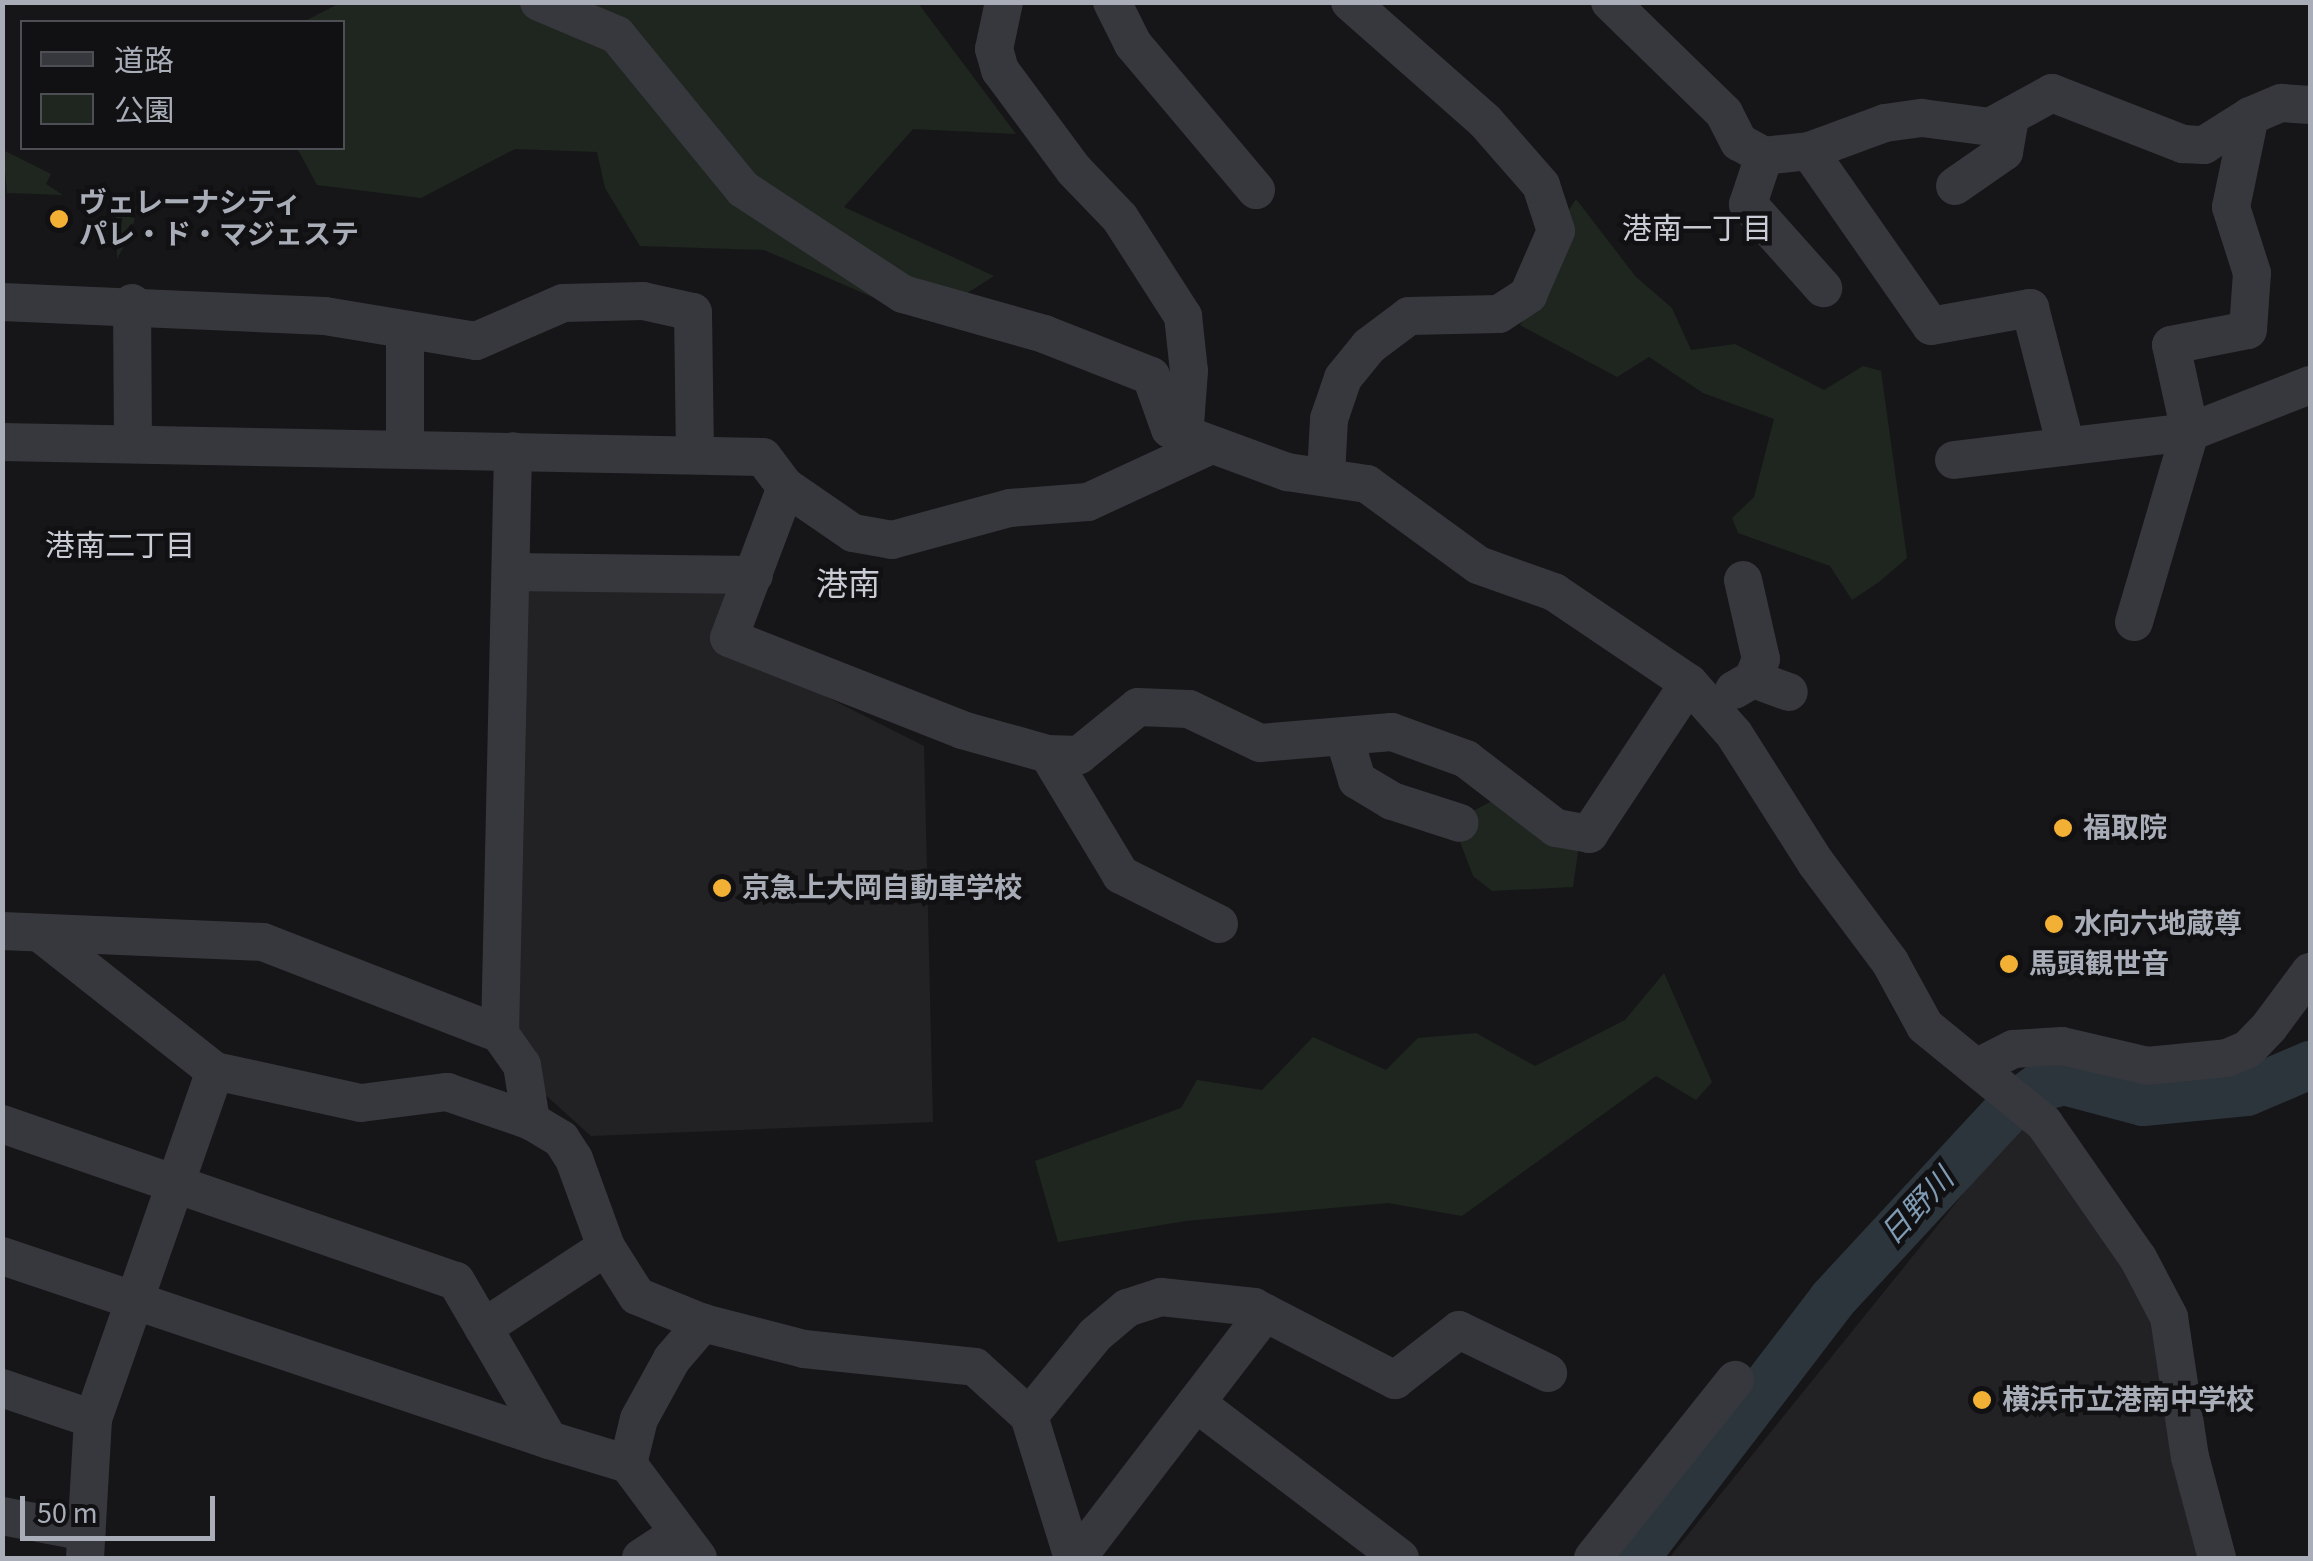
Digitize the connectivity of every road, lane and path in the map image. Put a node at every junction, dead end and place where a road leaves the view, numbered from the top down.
1 (539, 2) edge
2 (1004, 2) edge
3 (1112, 2) edge
4 (1350, 2) edge
5 (1610, 2) edge
6 (2310, 104) edge
7 (2250, 116) junction
8 (2010, 117) junction
9 (1809, 151) junction
10 (1764, 156) junction
11 (1955, 186) dead end
12 (1256, 190) dead end
13 (1823, 288) dead end
14 (2, 302) edge
15 (132, 303) junction
16 (405, 330) junction
17 (2310, 386) edge
18 (2190, 432) junction
19 (2, 442) edge
20 (1195, 442) junction
21 (133, 444) junction
22 (2066, 446) junction
23 (404, 449) junction
24 (513, 451) junction
25 (695, 453) junction
26 (1954, 460) dead end
27 (1326, 475) junction
28 (786, 487) junction
29 (510, 572) junction
30 (754, 575) junction
31 (1743, 580) dead end
32 (2134, 622) dead end
33 (1753, 679) junction
34 (1788, 692) dead end
35 (1700, 694) junction
36 (1344, 740) junction
37 (1048, 754) junction
38 (1460, 822) dead end
39 (1219, 924) dead end
40 (2, 930) edge
41 (40, 933) junction
42 (2310, 972) edge
43 (500, 1034) junction
44 (215, 1071) junction
45 (1984, 1072) junction
46 (531, 1121) junction
47 (2, 1124) edge
48 (176, 1183) junction
49 (606, 1247) junction
50 (2, 1256) edge
51 (134, 1300) junction
52 (1265, 1313) junction
53 (704, 1323) junction
54 (483, 1328) junction
55 (1548, 1373) dead end
56 (1735, 1380) dead end
57 (2, 1388) edge
58 (1196, 1404) junction
59 (1029, 1416) junction
60 (93, 1419) junction
61 (550, 1440) junction
62 (628, 1464) junction
63 (2, 1516) edge
64 (86, 1545) edge
65 (689, 1546) edge
66 (641, 1558) edge
67 (1075, 1558) edge
68 (1400, 1558) edge
69 (1593, 1558) edge
70 (2218, 1558) edge

1 - 20 street
2 - 20 street
3 - 12 street
4 - 27 street
5 - 10 street
6 - 7 street
7 - 8 street
7 - 18 street
8 - 9 street
8 - 11 street
9 - 10 street
9 - 22 street
10 - 13 street
14 - 15 street
15 - 16 street
15 - 21 street
16 - 23 street
16 - 25 street
17 - 18 street
18 - 22 street
18 - 32 street
19 - 21 street
20 - 27 street
20 - 28 street
21 - 23 street
22 - 26 street
23 - 24 street
24 - 25 street
24 - 29 street
25 - 28 street
27 - 35 street
28 - 30 street
29 - 30 street
29 - 43 street
30 - 37 street
31 - 33 street
33 - 34 street
33 - 35 street
35 - 36 street
35 - 45 street
36 - 37 street
36 - 38 street
37 - 39 street
40 - 41 street
41 - 43 street
41 - 44 street
42 - 45 street
43 - 46 street
44 - 46 street
44 - 48 street
45 - 70 street
46 - 49 street
47 - 48 street
48 - 51 street
48 - 54 street
49 - 53 street
49 - 54 street
50 - 51 street
51 - 60 street
51 - 61 street
52 - 55 street
52 - 58 street
52 - 59 street
53 - 59 street
53 - 62 street
54 - 61 street
56 - 69 street
57 - 60 street
58 - 67 street
58 - 68 street
59 - 67 street
60 - 64 street
61 - 62 street
62 - 65 street
63 - 64 street
65 - 66 street

